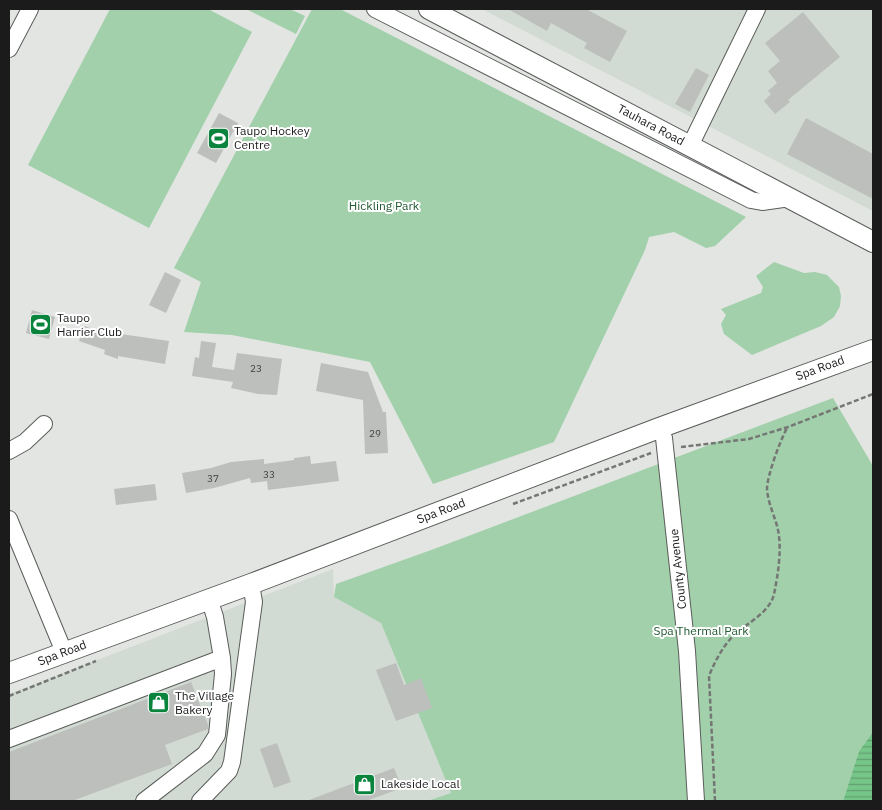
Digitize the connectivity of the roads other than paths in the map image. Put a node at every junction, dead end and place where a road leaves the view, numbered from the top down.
1 (30, 9) edge
2 (375, 9) edge
3 (429, 9) edge
4 (757, 9) edge
5 (9, 49) edge
6 (690, 146) junction
7 (790, 198) junction
8 (873, 242) edge
9 (873, 350) edge
10 (44, 424) dead end
11 (659, 428) junction
12 (9, 451) edge
13 (9, 519) edge
14 (251, 584) junction
15 (209, 598) junction
16 (64, 652) junction
17 (222, 658) junction
18 (9, 673) edge
19 (9, 739) edge
20 (144, 801) edge
21 (200, 801) edge
22 (696, 801) edge

1 - 5 street
2 - 7 street
3 - 6 main road, Tauhara Road
4 - 6 street
6 - 7 main road, Tauhara Road
7 - 8 main road, Tauhara Road
9 - 11 main road, Spa Road
10 - 12 street
11 - 14 main road, Spa Road
11 - 22 street, County Avenue
13 - 16 street
14 - 15 main road, Spa Road
14 - 21 street
15 - 16 main road, Spa Road
15 - 17 street
16 - 18 main road, Spa Road
17 - 19 street
17 - 20 street

